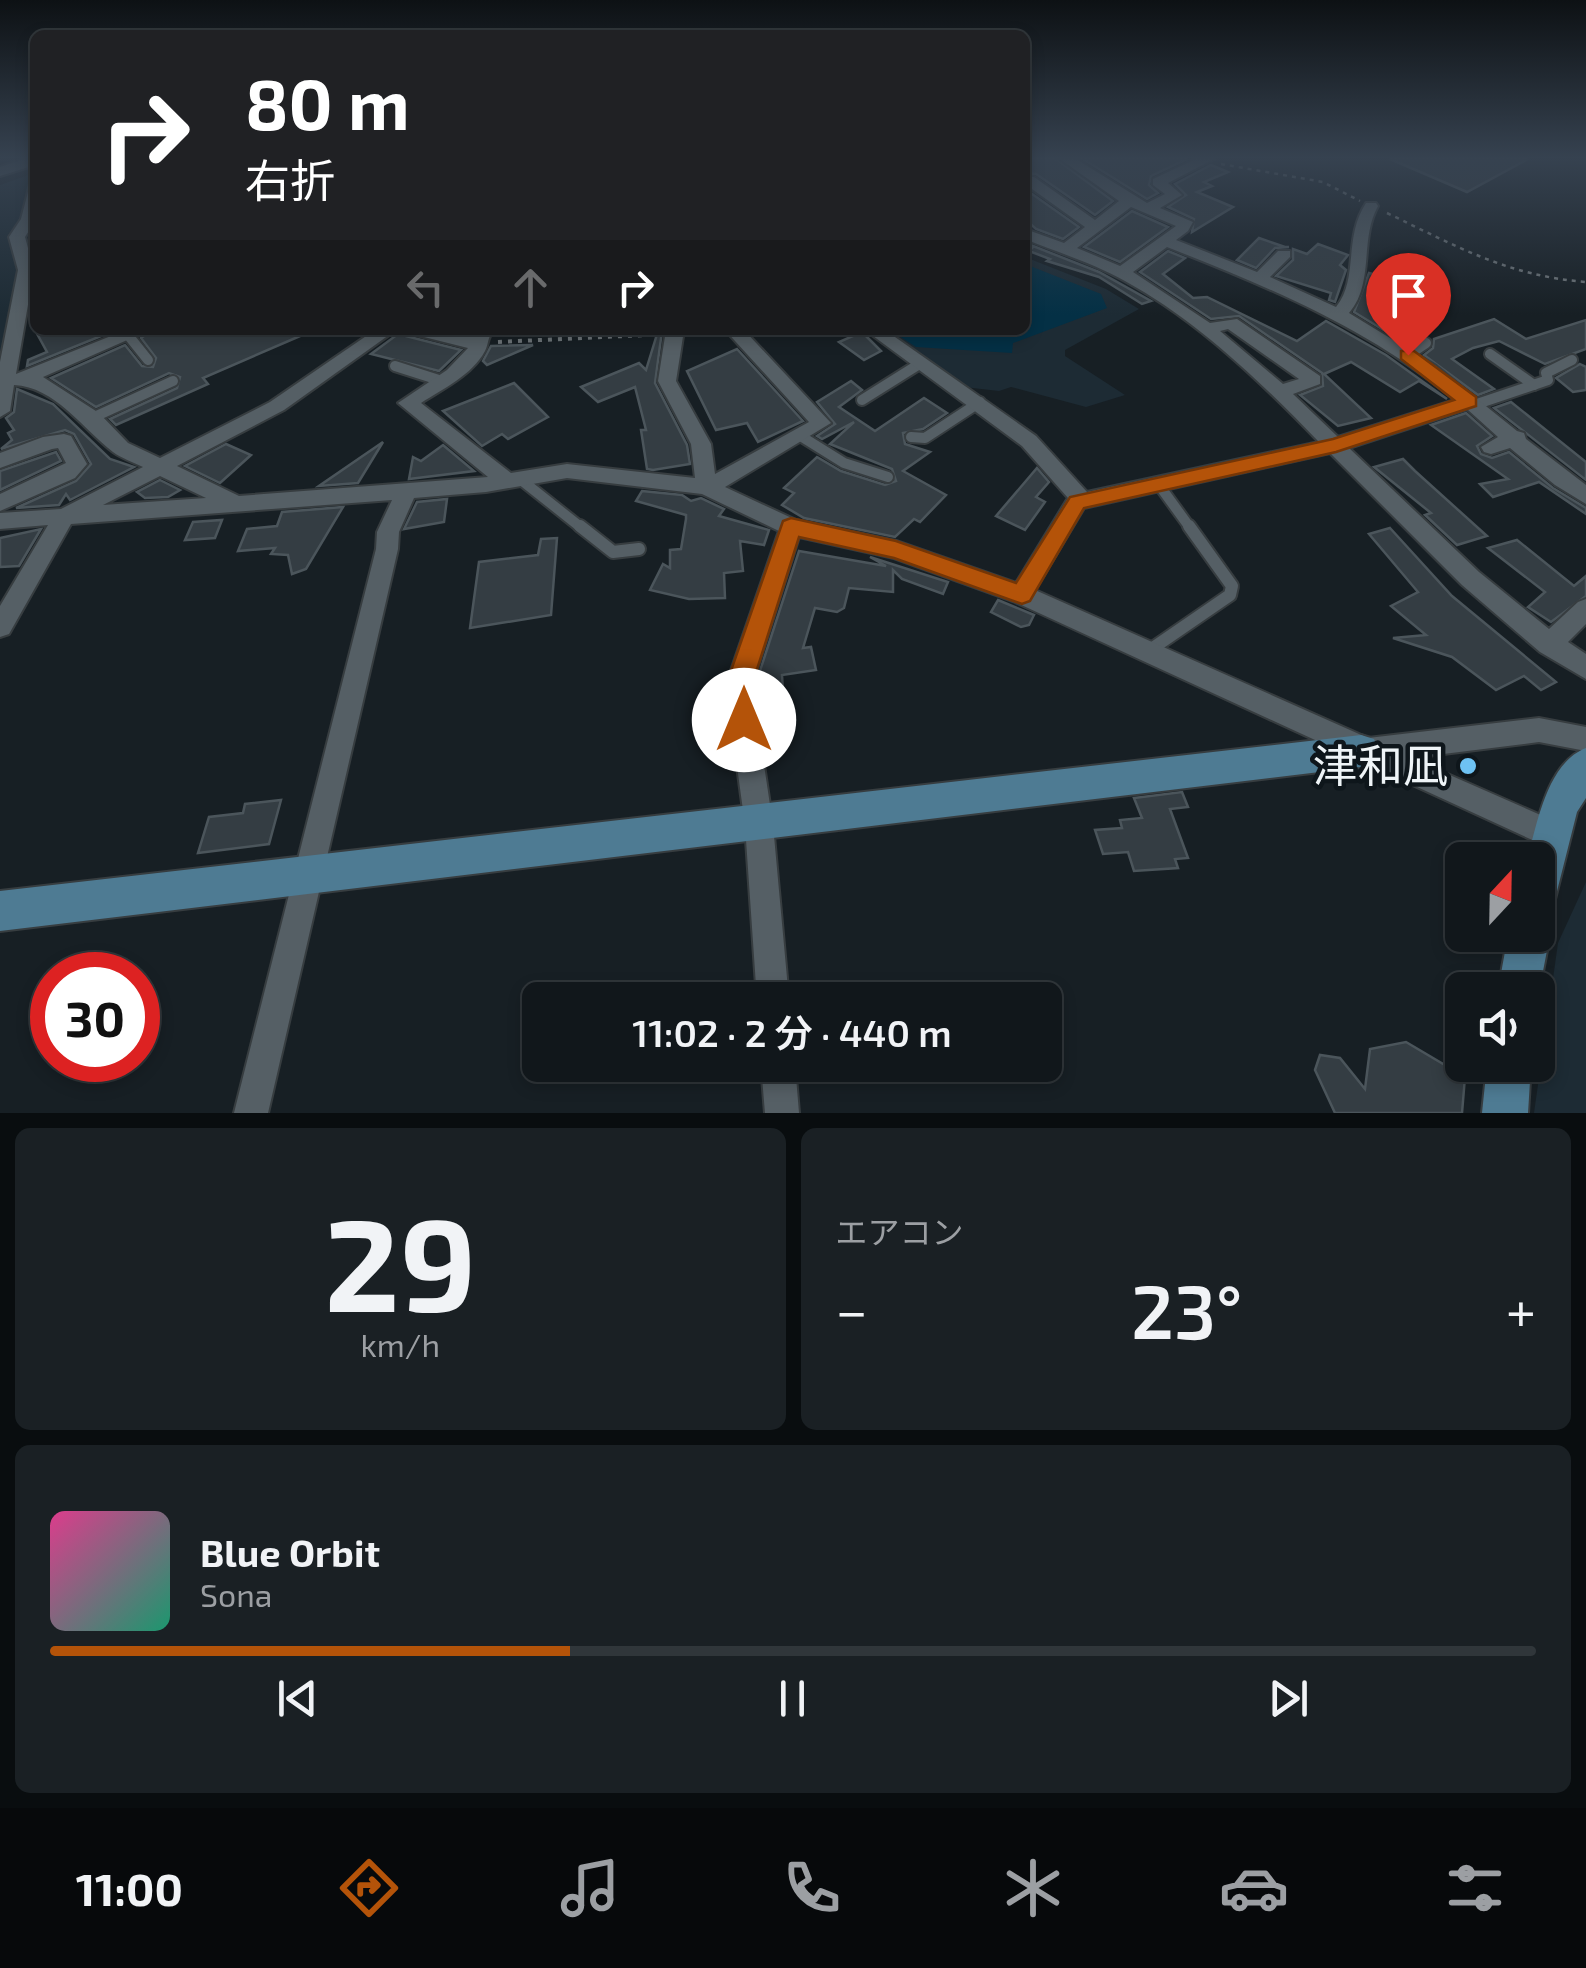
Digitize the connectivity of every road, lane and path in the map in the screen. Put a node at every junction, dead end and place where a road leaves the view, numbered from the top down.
1 (1071, 211) edge
2 (1116, 211) edge
3 (1156, 211) edge
4 (1369, 211) edge
5 (1380, 211) edge
6 (1095, 227) junction
7 (1030, 236) edge
8 (1165, 241) junction
9 (27, 243) edge
10 (1065, 250) junction
11 (1284, 254) dead end
12 (1122, 272) junction
13 (30, 275) edge
14 (1261, 277) junction
15 (1586, 282) edge
16 (27, 314) edge
17 (1338, 315) junction
18 (1203, 330) junction
19 (84, 335) edge
20 (129, 335) edge
21 (135, 335) edge
22 (379, 335) edge
23 (646, 335) edge
24 (674, 335) edge
25 (739, 335) edge
26 (881, 335) edge
27 (482, 337) edge
28 (1426, 343) dead end
29 (94, 349) junction
30 (1490, 354) dead end
31 (1408, 355) junction
32 (148, 360) dead end
33 (1572, 360) dead end
34 (921, 363) junction
35 (394, 366) dead end
36 (28, 375) junction
37 (173, 381) dead end
38 (442, 381) junction
39 (1534, 385) junction
40 (7, 386) junction
41 (1277, 393) junction
42 (862, 400) dead end
43 (980, 402) junction
44 (1472, 403) junction
45 (0, 411) edge
46 (92, 418) junction
47 (799, 435) junction
48 (911, 437) dead end
49 (1516, 438) junction
50 (1336, 446) junction
51 (1491, 447) dead end
52 (0, 462) edge
53 (163, 468) junction
54 (888, 477) dead end
55 (514, 480) junction
56 (1160, 486) junction
57 (707, 488) junction
58 (407, 490) junction
59 (1586, 496) edge
60 (1083, 500) junction
61 (231, 501) junction
62 (0, 504) edge
63 (66, 516) junction
64 (0, 521) edge
65 (791, 526) junction
66 (639, 548) dead end
67 (1022, 594) junction
68 (1586, 609) edge
69 (0, 627) edge
70 (1549, 645) junction
71 (1150, 650) junction
72 (1586, 668) edge
73 (1586, 739) edge
74 (1361, 752) junction
75 (1586, 764) edge
76 (758, 824) junction
77 (1551, 834) junction
78 (1549, 842) edge
79 (308, 876) junction
80 (0, 911) edge
81 (771, 982) edge
82 (779, 1082) edge
83 (1508, 1082) edge
84 (251, 1113) edge
85 (782, 1113) edge
86 (1505, 1113) edge

1 - 6 street
2 - 6 street
3 - 8 street
4 - 17 street
5 - 15 path
6 - 10 street
7 - 10 street
8 - 12 street
8 - 14 street
9 - 13 street
10 - 12 street
11 - 14 street
12 - 18 street
13 - 16 street
14 - 17 street
16 - 40 street
17 - 31 street
18 - 41 street
18 - 41 street
19 - 29 street
20 - 29 street
21 - 32 lane
22 - 53 street
23 - 27 path
24 - 57 street
25 - 47 street
26 - 34 street
27 - 38 street
28 - 31 lane
29 - 36 street
30 - 39 lane
31 - 44 street
33 - 39 lane
34 - 42 lane
34 - 43 street
35 - 38 lane
36 - 40 street
36 - 46 street
37 - 46 lane
38 - 55 street
39 - 44 lane
40 - 45 street
41 - 50 street
43 - 48 lane
43 - 60 street
44 - 49 street
44 - 50 street
46 - 53 street
47 - 54 lane
47 - 57 street
49 - 51 street
49 - 59 street
50 - 56 street
50 - 70 street
52 - 62 street
53 - 61 street
53 - 63 street
55 - 57 street
55 - 58 street
55 - 66 lane
56 - 60 street
56 - 71 lane
57 - 65 street
58 - 61 street
58 - 79 street
60 - 67 street
61 - 63 street
63 - 64 street
63 - 69 street
65 - 67 street
65 - 76 street
67 - 71 street
68 - 70 street
70 - 72 street
71 - 74 street
73 - 74 street
74 - 76 street
74 - 77 street
75 - 77 street
76 - 79 street
76 - 81 street
77 - 78 street
79 - 80 street
79 - 84 street
82 - 85 street
83 - 86 street

